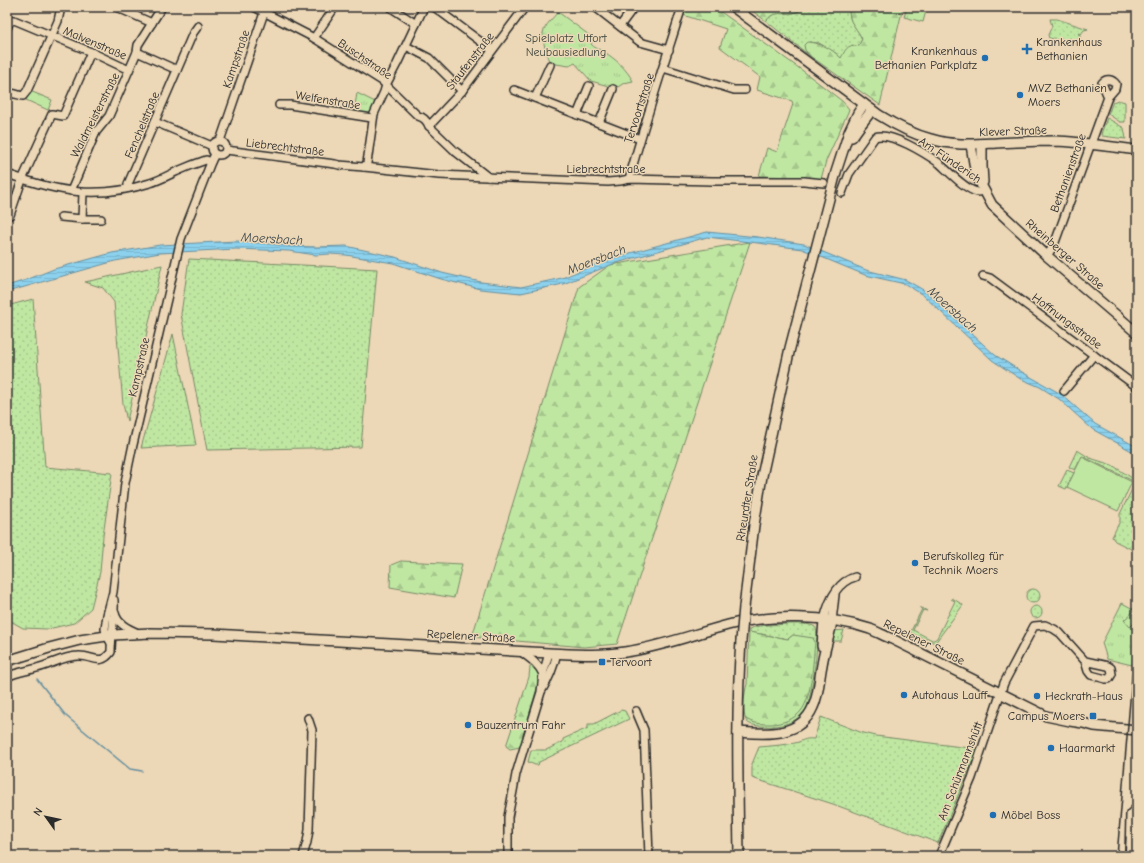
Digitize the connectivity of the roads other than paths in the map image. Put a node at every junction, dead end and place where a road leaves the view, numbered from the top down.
1 (61, 7) edge
2 (116, 7) edge
3 (162, 7) edge
4 (254, 7) edge
5 (334, 7) edge
6 (390, 7) edge
7 (424, 7) edge
8 (434, 7) edge
9 (515, 7) edge
10 (595, 7) edge
11 (634, 7) edge
12 (682, 7) edge
13 (733, 7) edge
14 (265, 9) edge
15 (523, 9) edge
16 (152, 23) junction
17 (416, 24) junction
18 (198, 26) dead end
19 (620, 26) junction
20 (7, 28) edge
21 (52, 37) junction
22 (314, 38) junction
23 (406, 46) junction
24 (492, 50) junction
25 (669, 50) junction
26 (91, 52) junction
27 (137, 52) junction
28 (550, 65) dead end
29 (663, 68) junction
30 (129, 70) junction
31 (177, 70) junction
32 (386, 85) junction
33 (589, 86) dead end
34 (613, 89) dead end
35 (514, 90) dead end
36 (745, 90) dead end
37 (462, 91) junction
38 (7, 96) edge
39 (1108, 97) junction
40 (535, 98) junction
41 (864, 104) junction
42 (280, 105) dead end
43 (872, 110) junction
44 (577, 114) junction
45 (372, 118) junction
46 (155, 122) junction
47 (600, 123) junction
48 (429, 126) junction
49 (640, 139) junction
50 (220, 141) junction
51 (982, 144) junction
52 (1090, 144) junction
53 (971, 145) junction
54 (212, 146) junction
55 (226, 150) junction
56 (1137, 150) edge
57 (215, 154) junction
58 (842, 154) junction
59 (211, 162) junction
60 (365, 166) junction
61 (7, 174) edge
62 (488, 177) junction
63 (629, 179) junction
64 (22, 180) junction
65 (824, 183) dead end
66 (128, 188) junction
67 (984, 189) junction
68 (71, 191) junction
69 (83, 193) junction
70 (842, 193) dead end
71 (10, 214) dead end
72 (61, 217) dead end
73 (82, 219) junction
74 (101, 219) dead end
75 (1047, 256) junction
76 (983, 276) dead end
77 (1137, 333) edge
78 (1094, 355) junction
79 (1137, 387) edge
80 (1064, 391) dead end
81 (855, 577) dead end
82 (113, 592) junction
83 (114, 606) junction
84 (828, 620) junction
85 (138, 633) junction
86 (110, 638) junction
87 (519, 651) junction
88 (553, 653) junction
89 (1084, 661) dead end
90 (7, 662) edge
91 (543, 674) junction
92 (7, 677) edge
93 (541, 692) junction
94 (1001, 694) junction
95 (636, 711) dead end
96 (308, 718) dead end
97 (1136, 725) edge
98 (738, 732) junction
99 (1137, 807) edge
100 (303, 856) edge
101 (508, 856) edge
102 (649, 856) edge
103 (739, 856) edge
104 (939, 856) edge
105 (1129, 856) edge

1 - 21 street
2 - 16 street
3 - 16 street, Waldmeisterstraße
4 - 14 street, Buschstraße
5 - 22 street
6 - 17 street
7 - 17 street
8 - 24 street
9 - 15 street
10 - 19 street
11 - 19 street
12 - 25 street, Tervoortstraße
13 - 41 main road
14 - 22 street, Buschstraße
14 - 50 street, Kampstraße
15 - 24 street, Staufenstraße
16 - 27 street, Waldmeisterstraße
17 - 23 street
18 - 31 street, Fenchelstraße
19 - 25 street
20 - 21 street, Malvenstraße
21 - 26 street, Malvenstraße
21 - 38 street
22 - 32 street, Buschstraße
23 - 32 street
23 - 37 street
24 - 37 street, Staufenstraße
25 - 29 street, Tervoortstraße
26 - 30 street, Malvenstraße
26 - 64 street
27 - 30 street, Waldmeisterstraße
27 - 31 street
28 - 40 street
29 - 36 street, Tervoortstraße
29 - 49 street, Tervoortstraße
30 - 68 street, Waldmeisterstraße
31 - 46 street, Fenchelstraße
32 - 45 street
32 - 48 street, Buschstraße
33 - 44 street
34 - 47 street
35 - 40 street
37 - 48 street, Staufenstraße
39 - 39 street, Bethanienstraße
39 - 52 street, Bethanienstraße
40 - 44 street
41 - 43 main road
41 - 58 main road, Rheurdter Straße
42 - 45 street, Welfenstraße
43 - 53 main road, Klever Straße
43 - 58 main road, Rheurdter Straße
44 - 47 street
45 - 60 street
46 - 54 street
46 - 66 street, Fenchelstraße
47 - 49 street
48 - 62 street, Buschstraße
49 - 63 street, Tervoortstraße
50 - 54 street
50 - 55 street
51 - 52 main road, Klever Straße
51 - 53 main road, Klever Straße
51 - 67 main road
52 - 56 main road, Klever Straße
52 - 75 street, Bethanienstraße
53 - 67 main road, Rheinberger Straße
54 - 57 street
55 - 57 street
55 - 60 street, Liebrechtstraße
57 - 59 street, Kampstraße
58 - 98 main road, Rheurdter Straße, bridge
59 - 66 street
59 - 82 street, Kampstraße
60 - 62 street, Liebrechtstraße
61 - 64 street
62 - 63 street, Liebrechtstraße
63 - 65 street, Liebrechtstraße
64 - 68 street
64 - 71 street
66 - 69 street
67 - 70 street, Am Fünderich
67 - 75 main road, Rheinberger Straße
68 - 69 street
69 - 73 street
72 - 73 street
73 - 74 street
75 - 77 main road, Rheinberger Straße
76 - 78 street, Hoffnungsstraße
78 - 79 street, Hoffnungsstraße
78 - 80 street
81 - 84 street
82 - 83 street, Kampstraße
82 - 86 street, Kampstraße
83 - 85 street, Kampstraße
83 - 86 street, Kampstraße
84 - 88 main road, Repelener Straße
84 - 94 main road, Repelener Straße
84 - 98 main road
85 - 86 main road, Repelener Straße
85 - 87 main road, Repelener Straße
86 - 90 main road, Repelener Straße
86 - 92 street
87 - 88 main road, Repelener Straße
87 - 91 street
88 - 91 street
88 - 93 street
89 - 94 street
91 - 93 street
93 - 101 street
94 - 97 main road, Repelener Straße
94 - 104 street, Am Schürmannshütt
95 - 102 street
96 - 100 street
98 - 103 main road, Rheurdter Straße
99 - 105 street

